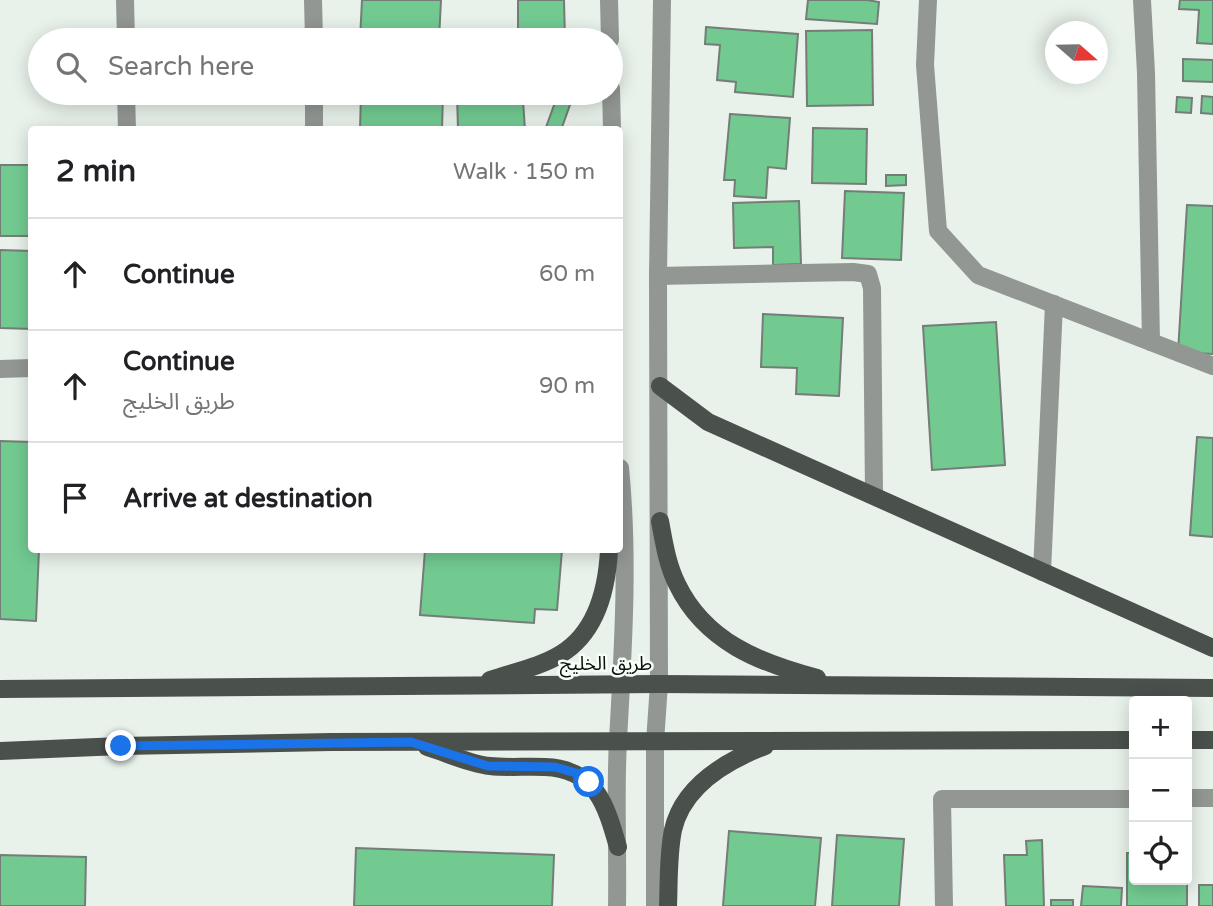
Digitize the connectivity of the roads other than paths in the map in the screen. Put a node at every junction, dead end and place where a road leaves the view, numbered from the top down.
1 (125, 0) edge
2 (313, 0) edge
3 (609, 0) edge
4 (662, 0) edge
5 (928, 0) edge
6 (1142, 0) edge
7 (126, 28) edge
8 (314, 28) edge
9 (610, 28) edge
10 (126, 105) edge
11 (314, 105) edge
12 (611, 105) edge
13 (127, 126) edge
14 (314, 126) edge
15 (612, 126) edge
16 (658, 276) junction
17 (1054, 304) junction
18 (1151, 342) junction
19 (1213, 366) edge
20 (28, 368) edge
21 (0, 369) edge
22 (660, 386) junction
23 (874, 495) junction
24 (623, 497) edge
25 (660, 520) junction
26 (609, 553) edge
27 (1042, 572) junction
28 (1213, 648) edge
29 (623, 684) junction
30 (659, 684) junction
31 (474, 685) junction
32 (844, 685) junction
33 (1213, 688) edge
34 (0, 689) edge
35 (1129, 740) edge
36 (1192, 740) edge
37 (1213, 740) edge
38 (411, 742) junction
39 (618, 742) junction
40 (655, 742) junction
41 (777, 742) junction
42 (0, 751) edge
43 (1192, 798) edge
44 (1213, 798) edge
45 (1129, 799) edge
46 (618, 847) junction
47 (617, 906) edge
48 (655, 906) edge
49 (668, 906) edge
50 (944, 906) edge

1 - 7 street
2 - 8 street
3 - 9 street
4 - 16 street
5 - 17 street
6 - 18 street
10 - 13 street
11 - 14 street
12 - 15 street
16 - 22 street
16 - 23 street
17 - 18 street
17 - 27 street
18 - 19 street
20 - 21 street
22 - 23 main road
22 - 25 street
23 - 27 main road
24 - 29 street
25 - 30 street
25 - 32 main road
26 - 31 main road
27 - 28 main road
29 - 30 main road, طريق الخليج
29 - 31 main road, طريق الخليج
29 - 39 street
30 - 32 main road, طريق الخليج
30 - 40 street
31 - 34 main road, طريق الخليج
32 - 33 main road, طريق الخليج
35 - 41 main road
36 - 37 main road
38 - 39 main road
38 - 42 main road
38 - 46 main road
39 - 40 main road
39 - 46 street
40 - 41 main road
40 - 48 street
41 - 49 main road
43 - 44 street
45 - 50 street
46 - 47 street

